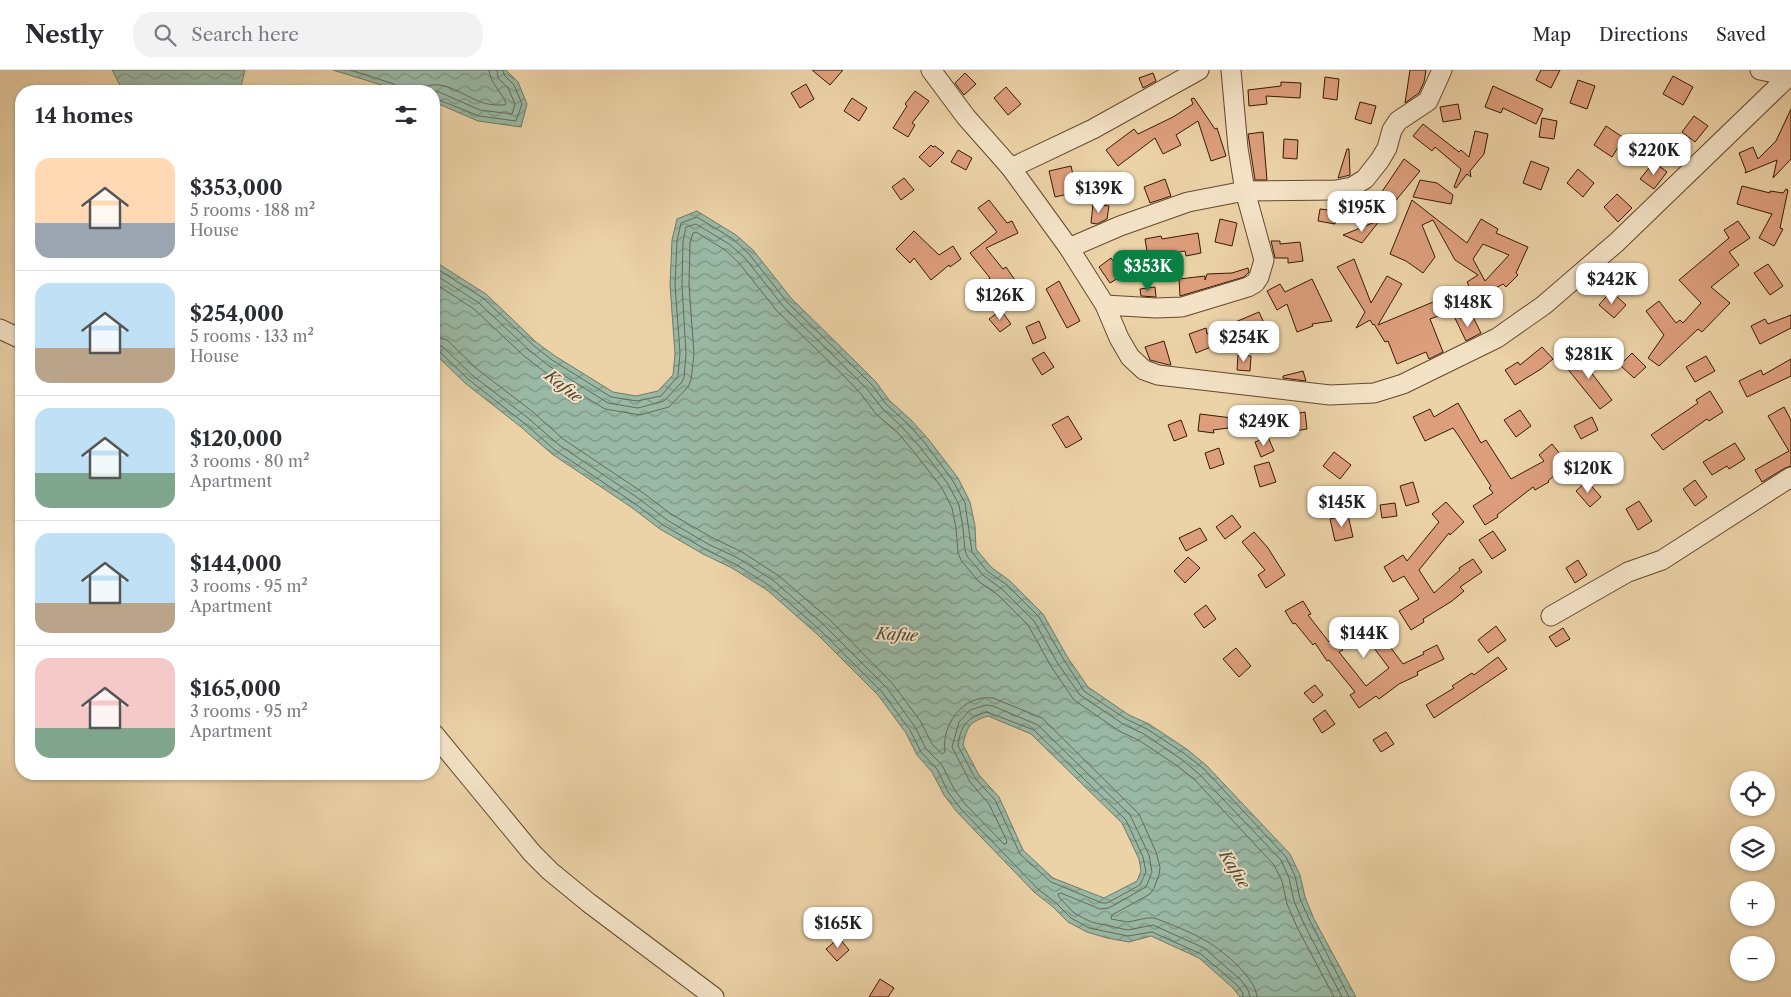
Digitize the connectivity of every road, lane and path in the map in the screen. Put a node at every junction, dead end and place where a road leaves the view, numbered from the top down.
1 (931, 70) edge
2 (1199, 70) edge
3 (1231, 70) edge
4 (1442, 70) edge
5 (1760, 70) edge
6 (1790, 75) edge
7 (1012, 168) junction
8 (1245, 191) junction
9 (1069, 248) junction
10 (1106, 304) junction
11 (0, 329) edge
12 (15, 336) edge
13 (1791, 477) edge
14 (1551, 616) dead end
15 (440, 741) edge
16 (714, 997) edge

1 - 7 street
2 - 7 street
3 - 8 street
4 - 8 street
5 - 6 street
6 - 10 street
7 - 9 street
8 - 9 street
8 - 10 street
9 - 10 street
11 - 12 street
13 - 14 street
15 - 16 street

